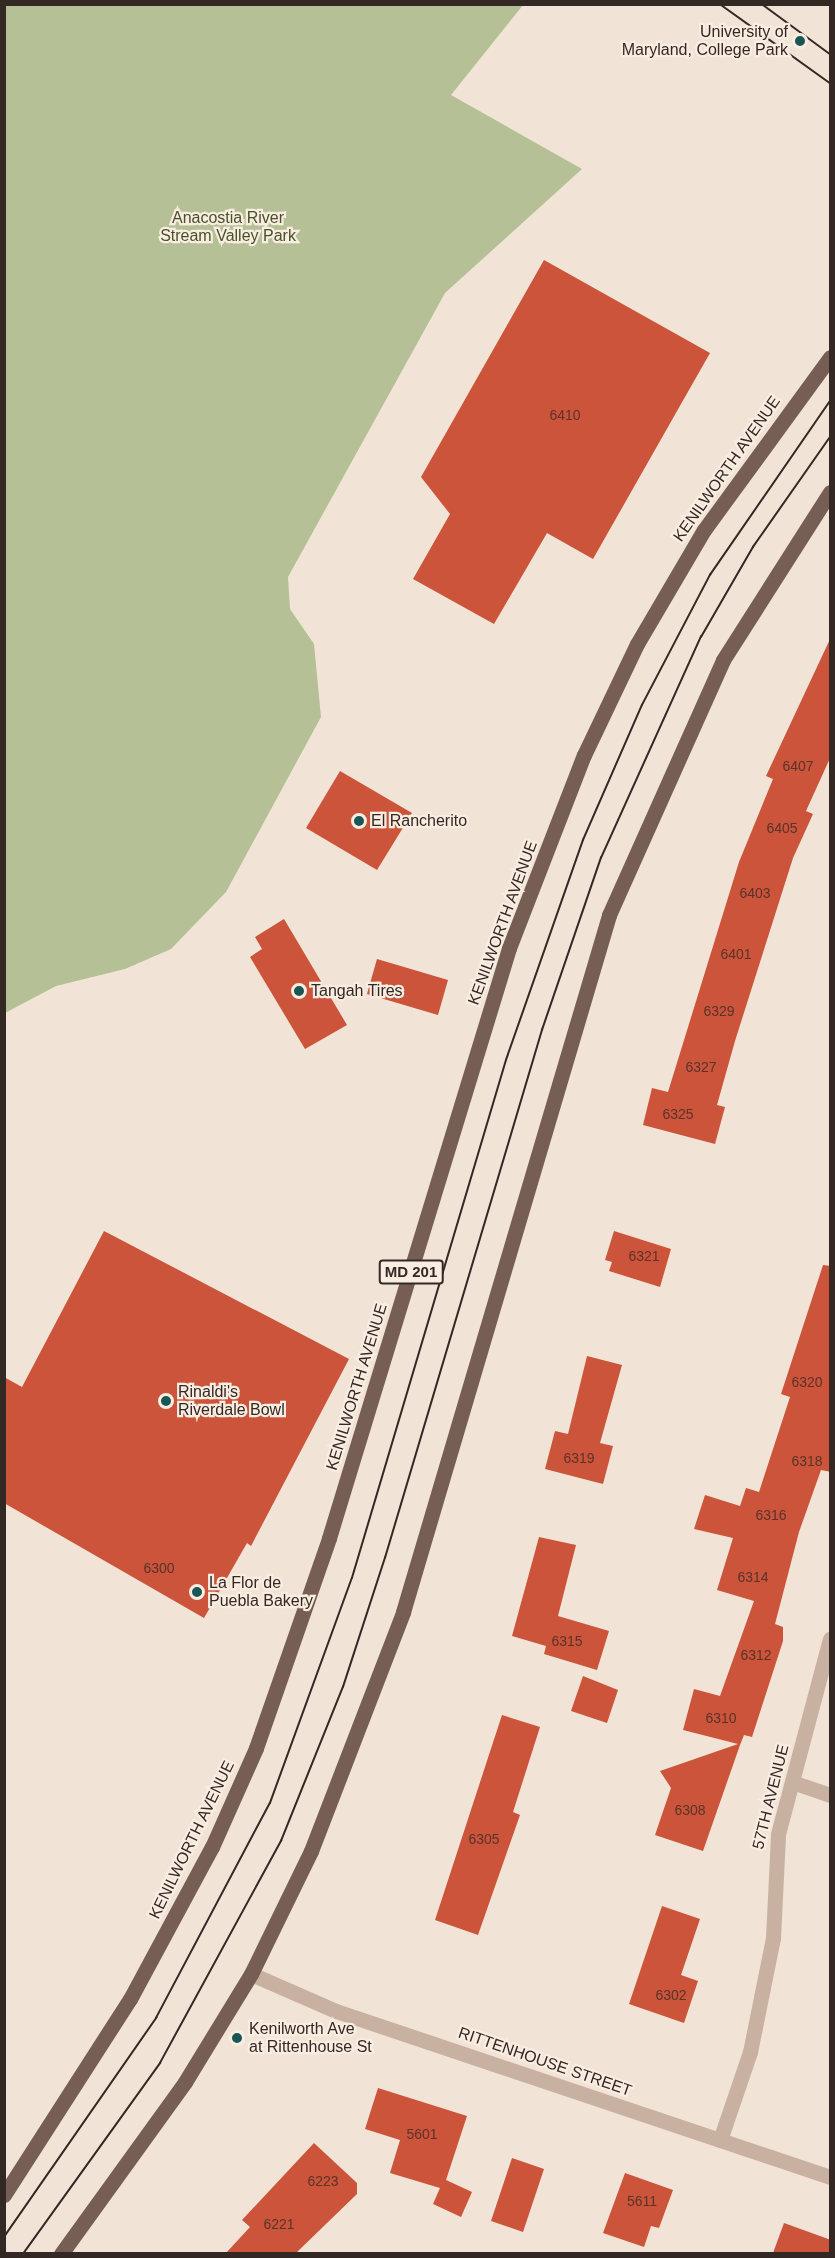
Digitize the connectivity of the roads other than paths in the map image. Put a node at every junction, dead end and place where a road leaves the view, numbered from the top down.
1 (831, 357) edge
2 (831, 492) edge
3 (831, 1639) edge
4 (792, 1782) junction
5 (831, 1795) edge
6 (251, 1974) junction
7 (720, 2140) junction
8 (831, 2177) edge
9 (4, 2195) edge
10 (61, 2253) edge

1 - 9 main road, KENILWORTH AVENUE / MD 201
2 - 6 main road
3 - 4 street, 57TH AVENUE
4 - 5 street
4 - 7 street, 57TH AVENUE
6 - 7 street, RITTENHOUSE STREET
6 - 10 main road
7 - 8 street, RITTENHOUSE STREET

